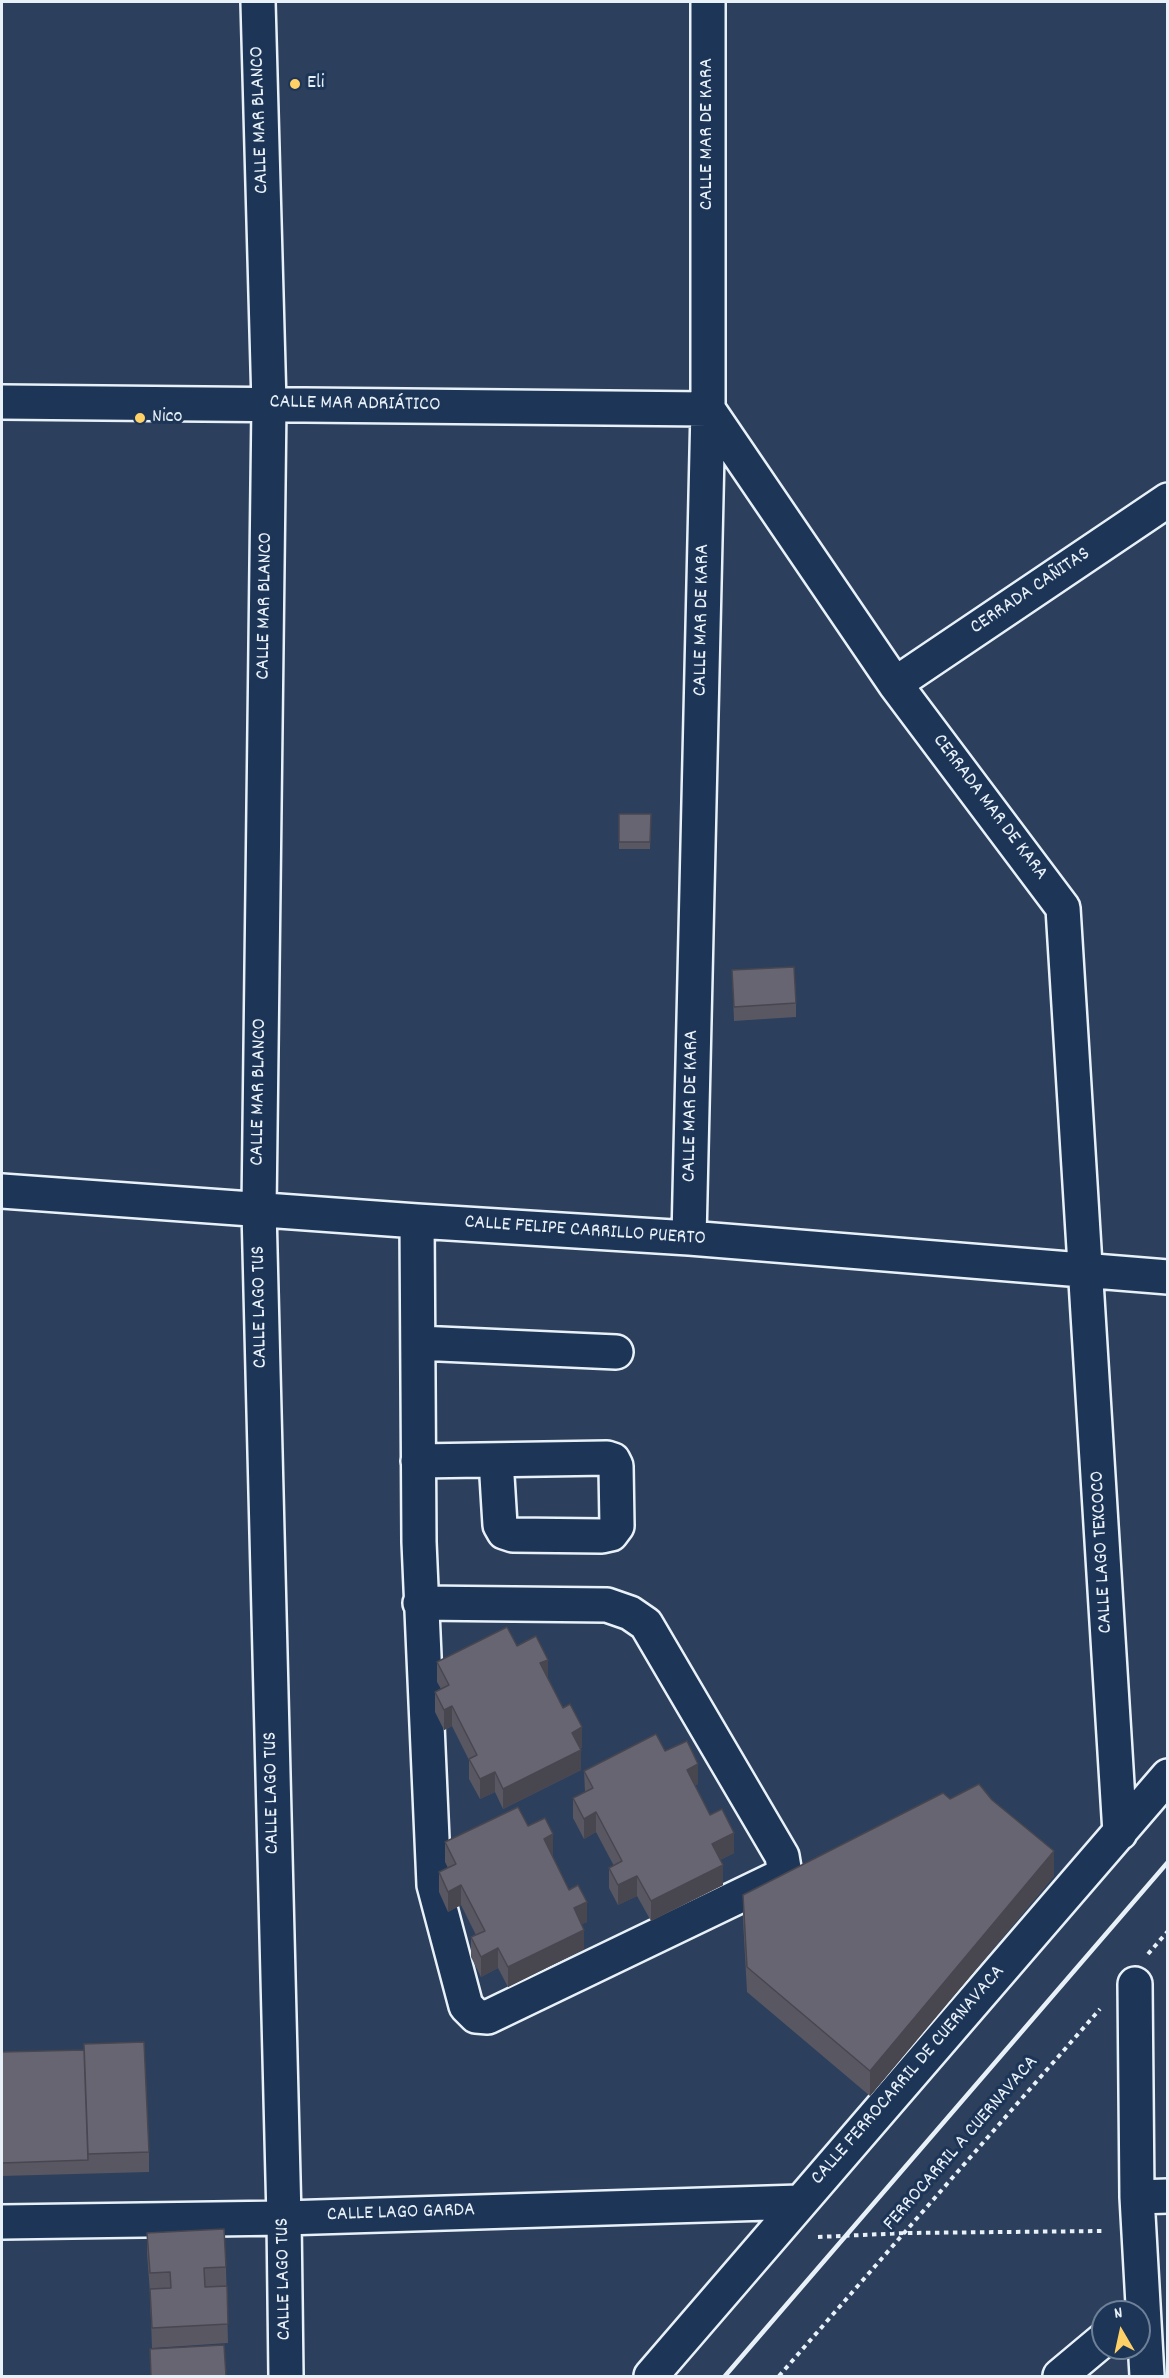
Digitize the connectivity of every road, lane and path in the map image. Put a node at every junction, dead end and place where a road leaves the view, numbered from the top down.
1 (258, 2) edge
2 (708, 2) edge
3 (2, 402) edge
4 (269, 404) junction
5 (708, 409) junction
6 (1167, 500) edge
7 (895, 684) junction
8 (2, 1191) edge
9 (259, 1210) junction
10 (417, 1221) junction
11 (689, 1238) junction
12 (1086, 1271) junction
13 (1167, 1277) edge
14 (417, 1342) junction
15 (616, 1352) dead end
16 (496, 1460) dead end
17 (418, 1461) junction
18 (420, 1603) junction
19 (1167, 1776) edge
20 (1119, 1833) junction
21 (1167, 1931) edge
22 (1138, 1973) joint
23 (1104, 2004) dead end
24 (1152, 2196) edge
25 (800, 2202) junction
26 (284, 2218) junction
27 (2, 2222) edge
28 (906, 2233) junction
29 (769, 2240) junction
30 (1143, 2300) edge
31 (1091, 2350) edge
32 (1144, 2360) edge
33 (286, 2376) edge
34 (651, 2376) edge
35 (779, 2376) edge
36 (1060, 2376) edge
37 (1146, 2376) edge

1 - 4 street, CALLE MAR BLANCO
2 - 5 street, CALLE MAR DE KARA
3 - 4 street, CALLE MAR ADRIÁTICO
4 - 5 street, CALLE MAR ADRIÁTICO
4 - 9 street, CALLE MAR BLANCO
5 - 7 street, CERRADA MAR DE KARA
5 - 11 street, CALLE MAR DE KARA
6 - 7 street, CERRADA CAÑITAS
7 - 12 street, CERRADA MAR DE KARA
8 - 9 street, CALLE FELIPE CARRILLO PUERTO
9 - 10 street, CALLE FELIPE CARRILLO PUERTO
9 - 26 street, CALLE LAGO TUS
10 - 11 street, CALLE FELIPE CARRILLO PUERTO
10 - 14 street
11 - 12 street, CALLE FELIPE CARRILLO PUERTO
12 - 13 street, CALLE FELIPE CARRILLO PUERTO
12 - 20 street, CALLE LAGO TEXCOCO
14 - 15 street
14 - 17 street
16 - 17 street
17 - 18 street
18 - 18 street
19 - 20 street, CALLE FERROCARRIL DE CUERNAVACA
20 - 25 street, CALLE FERROCARRIL DE CUERNAVACA
21 - 22 path
22 - 24 street
23 - 28 path, FERROCARRIL A CUERNAVACA
24 - 28 path
24 - 30 street
25 - 26 street, CALLE LAGO GARDA
25 - 29 street, CALLE FERROCARRIL DE CUERNAVACA
26 - 27 street, CALLE LAGO GARDA
26 - 33 street, CALLE LAGO TUS
28 - 29 path
28 - 35 path, FERROCARRIL A CUERNAVACA
29 - 34 street, CALLE FERROCARRIL DE CUERNAVACA
31 - 36 street
32 - 37 street

